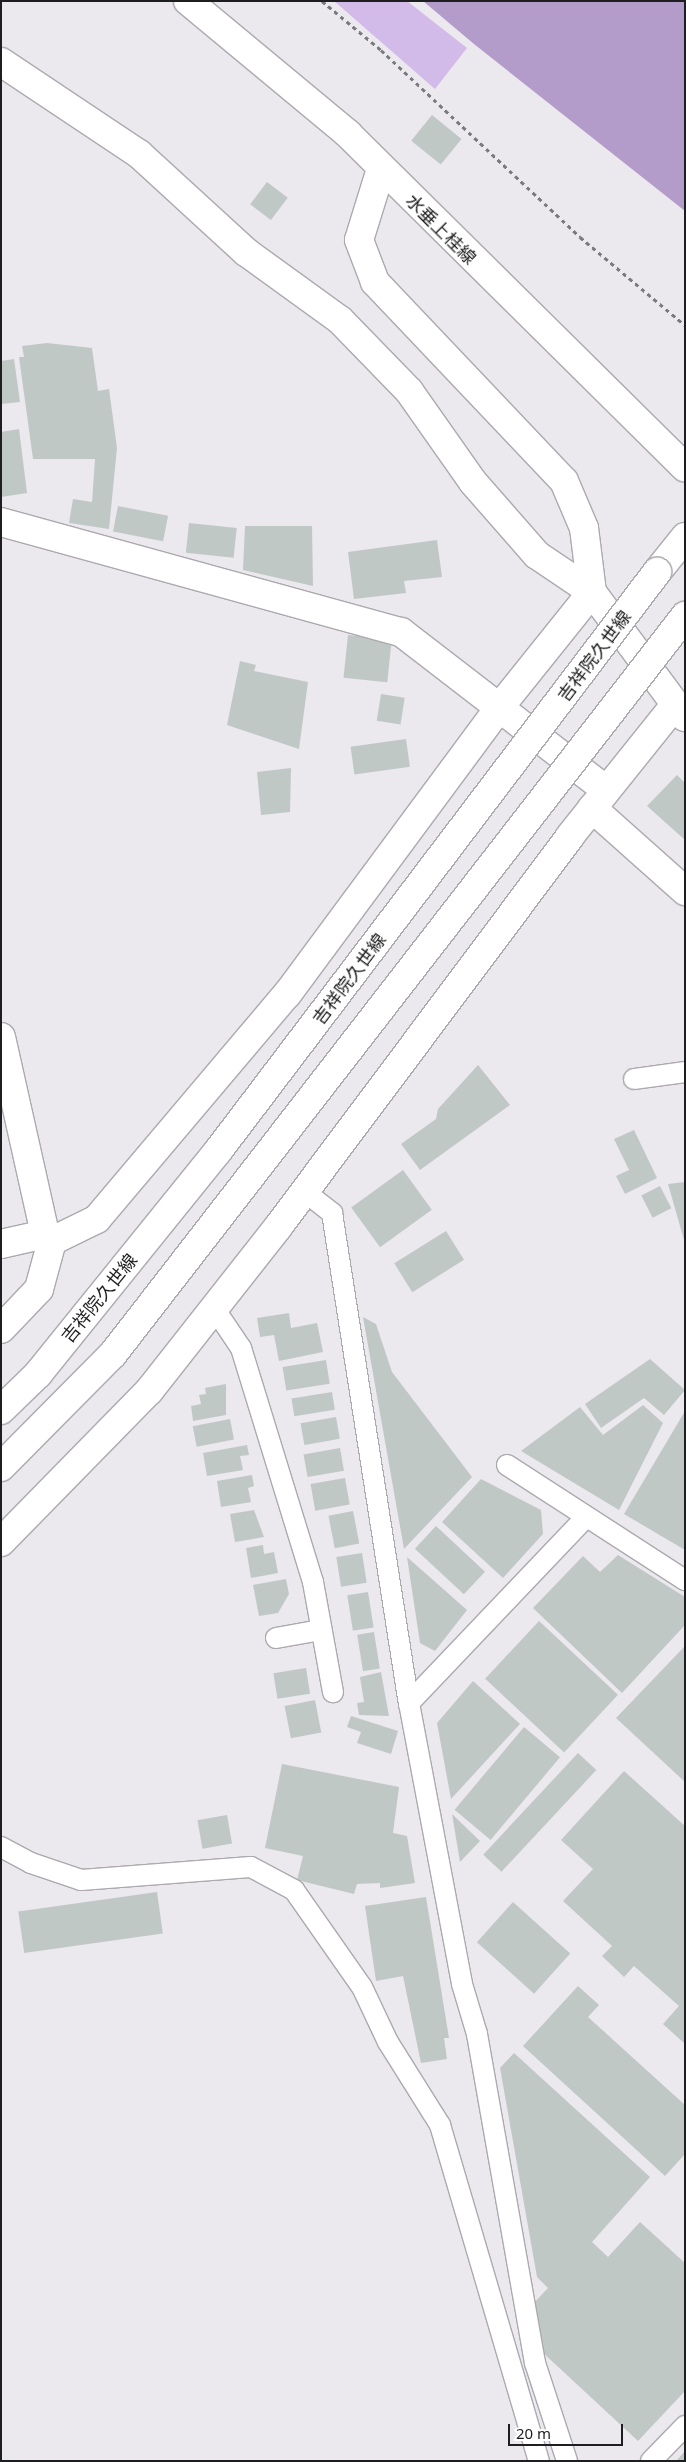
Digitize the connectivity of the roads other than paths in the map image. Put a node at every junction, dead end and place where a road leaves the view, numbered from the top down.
1 (188, 1) edge
2 (1, 62) edge
3 (381, 169) junction
4 (685, 468) edge
5 (1, 522) edge
6 (685, 538) edge
7 (592, 592) junction
8 (685, 616) edge
9 (499, 708) junction
10 (680, 711) edge
11 (599, 799) junction
12 (685, 891) edge
13 (1, 1037) edge
14 (685, 1072) edge
15 (634, 1079) dead end
16 (304, 1191) junction
17 (49, 1237) junction
18 (1, 1244) edge
19 (214, 1308) junction
20 (1, 1329) edge
21 (1, 1410) edge
22 (507, 1466) dead end
23 (1, 1467) edge
24 (586, 1517) junction
25 (1, 1542) edge
26 (685, 1580) edge
27 (321, 1630) junction
28 (276, 1638) dead end
29 (333, 1692) dead end
30 (409, 1703) junction
31 (1, 1847) edge
32 (685, 2426) edge
33 (539, 2461) edge
34 (567, 2461) edge
35 (651, 2461) edge

1 - 3 street, 水垂上桂線
2 - 7 street
3 - 4 street, 水垂上桂線
3 - 7 street
5 - 9 street
6 - 21 street, 吉祥院久世線, bridge
7 - 9 street
7 - 10 street
8 - 23 street, bridge
9 - 11 street
9 - 17 street
10 - 11 street
11 - 12 street
11 - 16 street
13 - 17 street
14 - 15 lane
16 - 19 street
16 - 30 lane
17 - 18 street
17 - 20 street
19 - 25 street
19 - 27 lane
22 - 24 lane
24 - 26 lane
24 - 30 lane
27 - 28 lane
27 - 29 lane
30 - 34 lane
31 - 33 lane
32 - 35 lane

